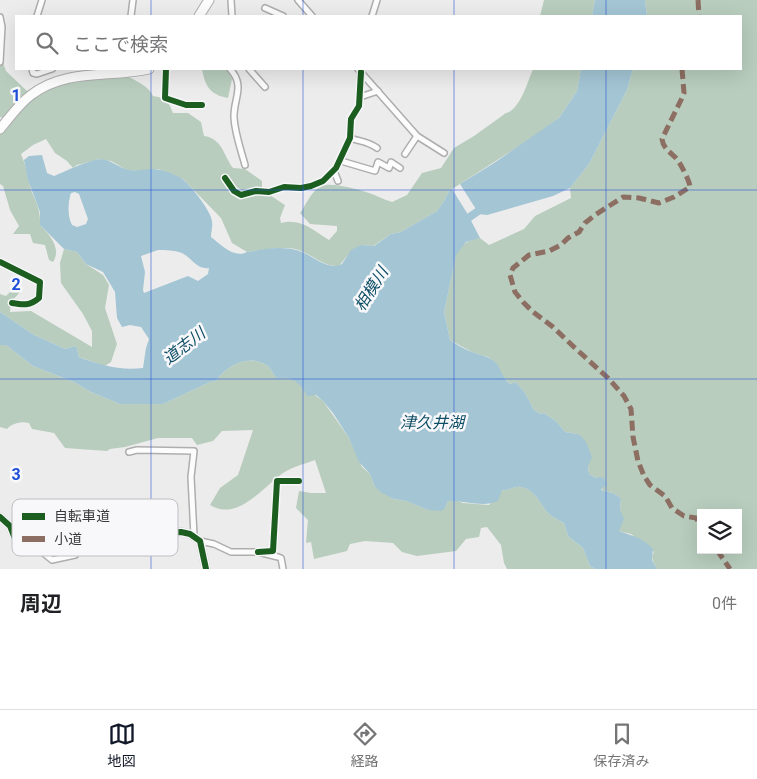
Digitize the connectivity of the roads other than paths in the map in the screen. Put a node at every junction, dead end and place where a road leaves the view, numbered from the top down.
1 (41, 0) edge
2 (133, 0) edge
3 (209, 0) edge
4 (231, 0) edge
5 (298, 0) edge
6 (377, 0) edge
7 (265, 8) dead end
8 (306, 14) edge
9 (37, 15) edge
10 (131, 15) edge
11 (200, 15) edge
12 (232, 15) edge
13 (281, 15) edge
14 (372, 15) edge
15 (0, 17) edge
16 (0, 62) edge
17 (33, 70) edge
18 (49, 70) edge
19 (139, 70) edge
20 (166, 70) edge
21 (231, 70) edge
22 (250, 70) edge
23 (359, 70) edge
24 (265, 87) dead end
25 (378, 91) junction
26 (360, 97) junction
27 (202, 105) dead end
28 (1, 125) edge
29 (417, 136) junction
30 (350, 138) junction
31 (377, 148) dead end
32 (444, 153) dead end
33 (405, 154) dead end
34 (341, 160) junction
35 (246, 165) dead end
36 (400, 168) dead end
37 (334, 171) junction
38 (225, 178) dead end
39 (338, 181) dead end
40 (0, 262) edge
41 (12, 303) dead end
42 (130, 452) dead end
43 (299, 481) dead end
44 (0, 518) edge
45 (12, 530) edge
46 (178, 532) edge
47 (194, 536) junction
48 (200, 541) junction
49 (258, 552) junction
50 (47, 556) edge
51 (75, 556) dead end
52 (206, 569) edge
53 (283, 569) edge

1 - 9 street
2 - 10 street
3 - 11 highway
4 - 12 street
5 - 8 street
6 - 14 street
7 - 13 street
15 - 16 street
17 - 18 street
19 - 28 highway
20 - 27 street
21 - 35 street
22 - 24 street
23 - 25 street
23 - 26 street
25 - 26 street
25 - 29 street
26 - 30 street
29 - 32 street
29 - 33 street
30 - 31 street
30 - 34 street
34 - 36 street
34 - 37 street
37 - 38 street
37 - 39 street
40 - 41 street
42 - 47 street
43 - 49 street
44 - 45 street
46 - 47 street
47 - 48 street
48 - 49 street
48 - 52 street
49 - 53 street
50 - 51 street

